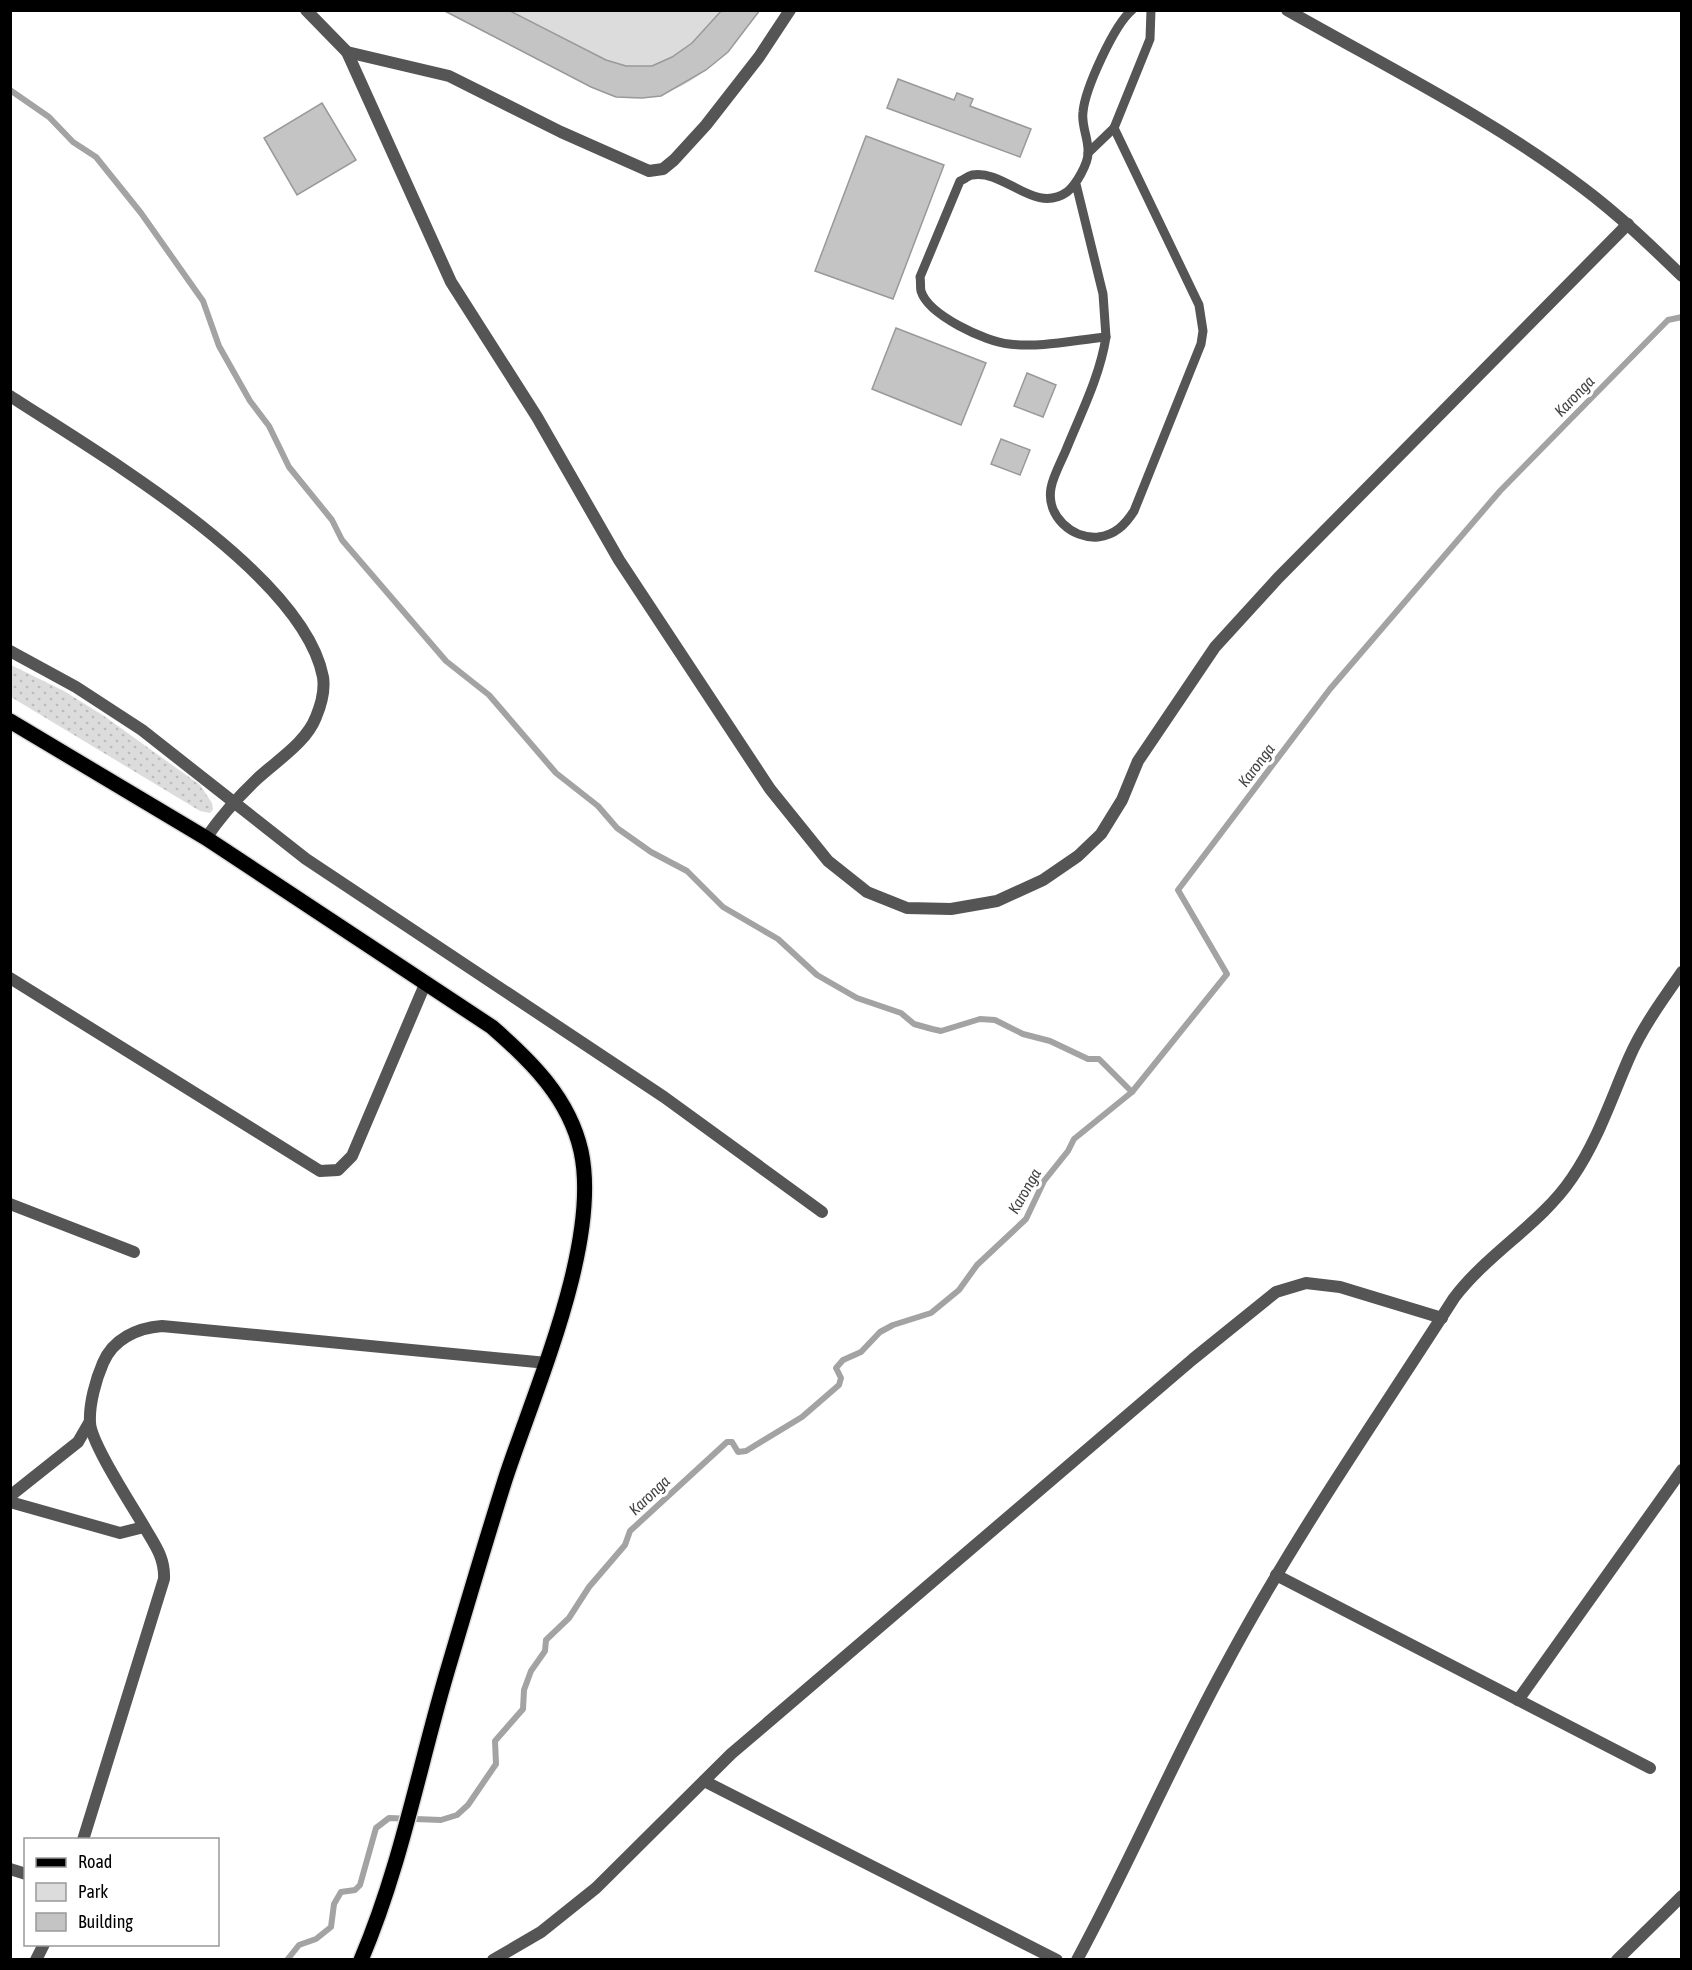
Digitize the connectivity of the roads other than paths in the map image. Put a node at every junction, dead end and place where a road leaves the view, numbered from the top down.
1 (306, 10) edge
2 (790, 10) edge
3 (1151, 10) edge
4 (1287, 10) edge
5 (1130, 11) edge
6 (347, 52) junction
7 (1114, 128) junction
8 (1088, 153) junction
9 (1076, 184) junction
10 (1628, 224) junction
11 (1682, 276) edge
12 (1106, 337) junction
13 (10, 396) edge
14 (10, 651) edge
15 (10, 721) edge
16 (233, 803) junction
17 (206, 838) junction
18 (1682, 972) edge
19 (10, 978) edge
20 (426, 982) junction
21 (10, 1204) edge
22 (822, 1212) dead end
23 (134, 1252) dead end
24 (1442, 1318) junction
25 (548, 1363) junction
26 (89, 1423) junction
27 (1682, 1470) edge
28 (10, 1496) edge
29 (10, 1502) edge
30 (144, 1527) junction
31 (1276, 1575) junction
32 (1518, 1700) junction
33 (1650, 1768) dead end
34 (704, 1781) junction
35 (83, 1838) edge
36 (1682, 1896) edge
37 (361, 1959) edge
38 (493, 1959) edge
39 (1057, 1959) edge
40 (1077, 1959) edge
41 (1617, 1959) edge

1 - 6 street
2 - 6 street
3 - 7 lane
4 - 10 street
5 - 8 lane
6 - 10 street
7 - 8 lane
7 - 12 lane
8 - 9 lane
9 - 12 lane
9 - 12 lane
10 - 11 street
13 - 16 street
14 - 16 street
15 - 17 main road
16 - 17 street
16 - 22 street
17 - 20 main road
18 - 24 street
19 - 20 street
20 - 25 main road
21 - 23 street
24 - 31 street
24 - 34 street
25 - 26 street
25 - 37 main road
26 - 28 street
26 - 30 street
27 - 32 street
29 - 30 street
30 - 35 street
31 - 32 street
31 - 40 street
32 - 33 street
34 - 38 street
34 - 39 street
36 - 41 street

